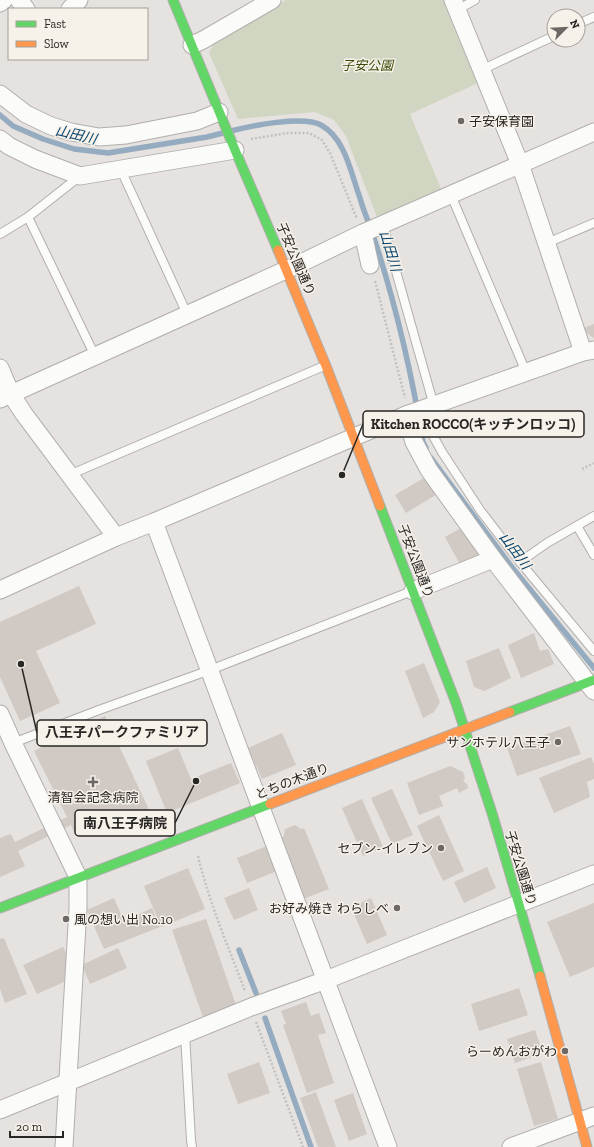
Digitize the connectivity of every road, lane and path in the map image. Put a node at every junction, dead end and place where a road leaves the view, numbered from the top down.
1 (4, 0) edge
2 (19, 0) edge
3 (79, 0) edge
4 (173, 0) edge
5 (272, 0) edge
6 (475, 0) edge
7 (0, 3) edge
8 (455, 5) edge
9 (25, 8) edge
10 (71, 8) edge
11 (546, 40) edge
12 (192, 45) junction
13 (481, 70) junction
14 (0, 94) edge
15 (221, 118) junction
16 (594, 132) edge
17 (0, 139) edge
18 (237, 144) junction
19 (520, 164) junction
20 (121, 170) junction
21 (80, 176) junction
22 (451, 194) junction
23 (28, 217) junction
24 (594, 223) edge
25 (382, 225) junction
26 (364, 233) junction
27 (0, 234) edge
28 (547, 243) junction
29 (370, 265) joint
30 (286, 270) junction
31 (187, 314) junction
32 (589, 351) edge
33 (94, 356) junction
34 (326, 366) junction
35 (0, 368) edge
36 (526, 372) junction
37 (6, 396) edge
38 (417, 411) junction
39 (354, 437) junction
40 (594, 464) edge
41 (582, 469) dead end
42 (69, 475) junction
43 (594, 516) edge
44 (154, 522) junction
45 (577, 526) junction
46 (116, 537) junction
47 (594, 555) edge
48 (494, 559) junction
49 (520, 562) junction
50 (0, 590) edge
51 (413, 591) junction
52 (594, 652) edge
53 (210, 670) junction
54 (591, 684) edge
55 (0, 714) edge
56 (465, 729) junction
57 (6, 746) edge
58 (261, 807) junction
59 (198, 856) dead end
60 (594, 874) edge
61 (78, 877) junction
62 (518, 904) junction
63 (0, 908) edge
64 (326, 980) junction
65 (251, 1007) junction
66 (185, 1034) junction
67 (67, 1083) junction
68 (0, 1110) edge
69 (587, 1119) edge
70 (64, 1147) edge
71 (192, 1147) edge
72 (303, 1147) edge
73 (388, 1147) edge
74 (511, 1147) edge
75 (586, 1147) edge

1 - 7 street
2 - 9 street
3 - 10 street
4 - 12 street, 子安公園通り
5 - 12 street
6 - 8 lane
8 - 13 street
11 - 13 lane
12 - 15 street, 子安公園通り
13 - 19 street
14 - 15 street
15 - 18 street, 子安公園通り
16 - 19 street
17 - 21 street
18 - 20 street
18 - 26 path
18 - 30 street, 子安公園通り
19 - 22 street
19 - 28 street
20 - 21 street
20 - 31 lane
21 - 23 lane
22 - 25 street
22 - 36 lane
23 - 27 lane
23 - 33 lane
24 - 28 lane
25 - 26 street
25 - 38 lane
26 - 29 street
26 - 30 street
28 - 32 street
29 - 38 path
30 - 31 street
30 - 34 street, 子安公園通り
31 - 33 street
32 - 36 street
33 - 37 street
34 - 39 street, 子安公園通り
34 - 42 lane
35 - 37 street
36 - 38 street
37 - 42 street
38 - 39 street
38 - 48 street
38 - 49 lane
39 - 44 street
39 - 51 street, 子安公園通り
40 - 41 path
42 - 46 street
43 - 45 lane
44 - 46 street
44 - 53 street
45 - 47 lane
45 - 49 lane
46 - 50 street
48 - 51 street
48 - 54 street
49 - 52 lane
51 - 53 lane
51 - 56 street, 子安公園通り
53 - 57 lane
53 - 58 street
54 - 56 street, とちの木通り
55 - 57 street
56 - 58 street, とちの木通り
56 - 62 street, 子安公園通り
57 - 61 street
58 - 61 street, とちの木通り
58 - 64 street
59 - 65 path
60 - 62 street
61 - 63 street, とちの木通り
61 - 67 street
62 - 64 street
62 - 69 street, 子安公園通り
64 - 65 street
64 - 73 street
65 - 66 street
65 - 72 path
66 - 67 street
66 - 71 lane
67 - 68 street
67 - 70 street
69 - 74 street
69 - 75 street, 子安公園通り

